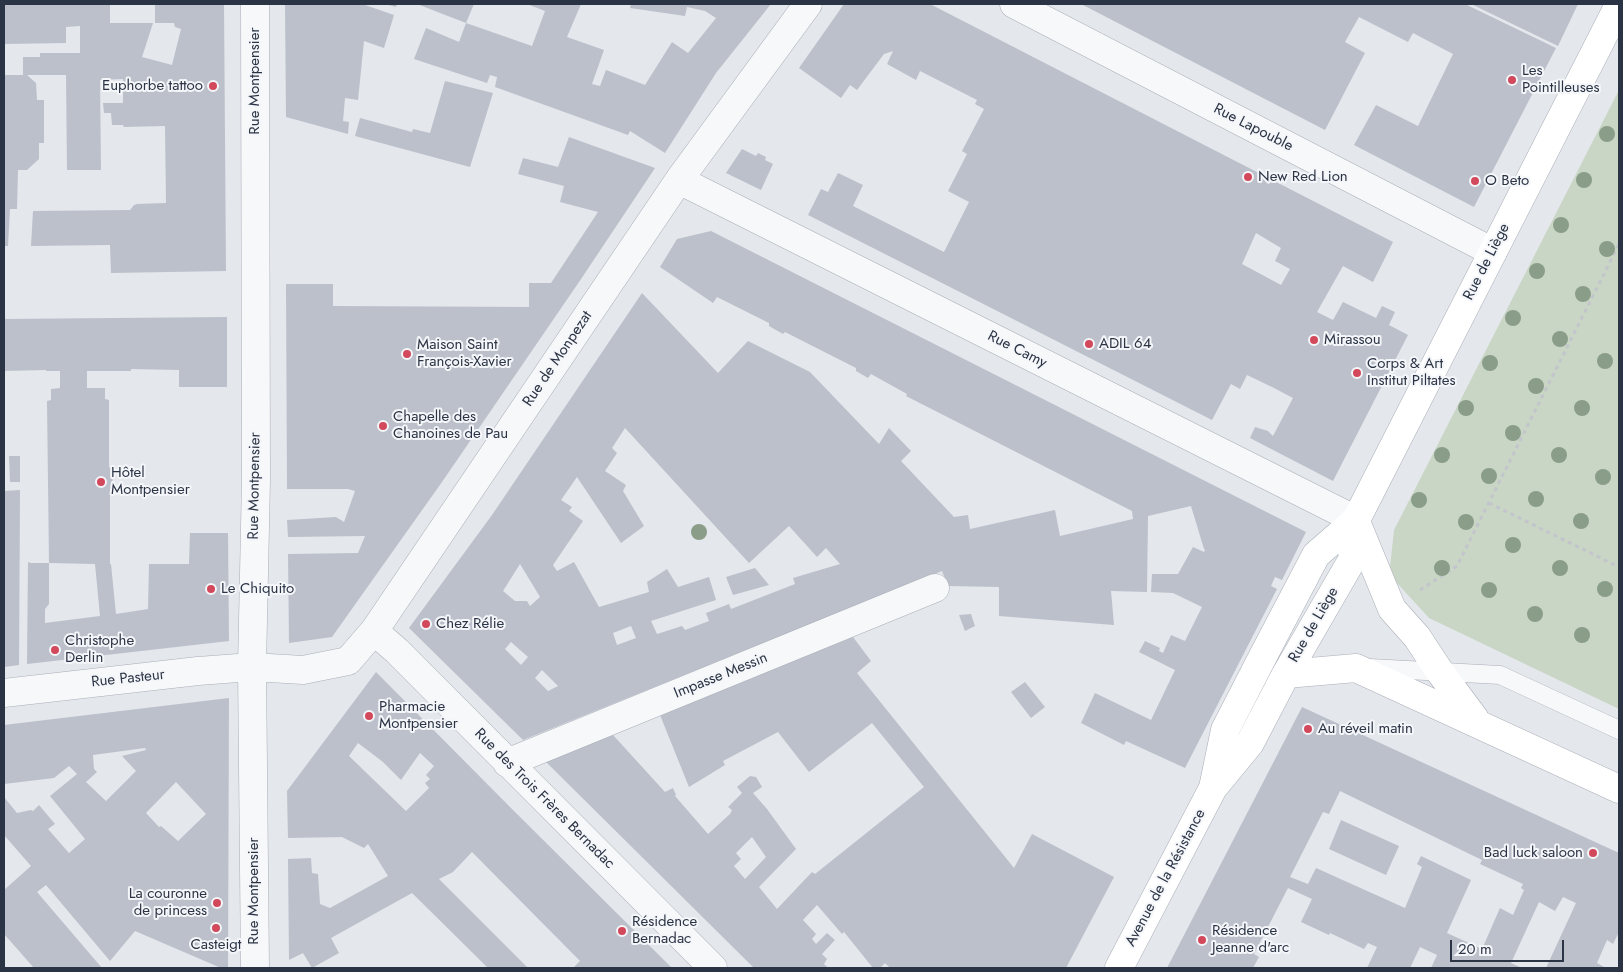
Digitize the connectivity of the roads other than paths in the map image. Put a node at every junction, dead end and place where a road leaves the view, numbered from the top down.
1 (256, 4) edge
2 (808, 4) edge
3 (1014, 4) edge
4 (1619, 5) edge
5 (679, 180) junction
6 (1493, 252) junction
7 (1356, 520) junction
8 (935, 588) dead end
9 (374, 631) junction
10 (1261, 660) joint
11 (252, 667) junction
12 (1356, 668) junction
13 (1440, 672) junction
14 (1286, 674) junction
15 (4, 693) edge
16 (1478, 722) junction
17 (1619, 730) edge
18 (507, 763) junction
19 (1213, 788) junction
20 (1619, 789) edge
21 (255, 968) edge
22 (713, 968) edge
23 (1119, 968) edge

1 - 11 street, Rue Montpensier
2 - 5 street, Rue de Monpezat
3 - 6 street, Rue Lapouble
4 - 6 street, Rue de Liège
5 - 7 street, Rue Camy
5 - 9 street, Rue de Monpezat
6 - 7 street, Rue de Liège
7 - 10 street, Rue de Liège
7 - 13 street
7 - 14 street, Rue de Liège
8 - 18 street, Impasse Messin
9 - 11 street, Rue de Monpezat
9 - 18 street, Rue des Trois Frères Bernadac
10 - 19 street, Avenue de la Résistance
11 - 15 street, Rue Pasteur
11 - 21 street, Rue Montpensier
12 - 13 lane
12 - 14 street
12 - 16 street
13 - 16 street
13 - 17 lane
14 - 19 street, Avenue de la Résistance
16 - 20 street
18 - 22 street, Rue des Trois Frères Bernadac
19 - 23 street, Avenue de la Résistance

